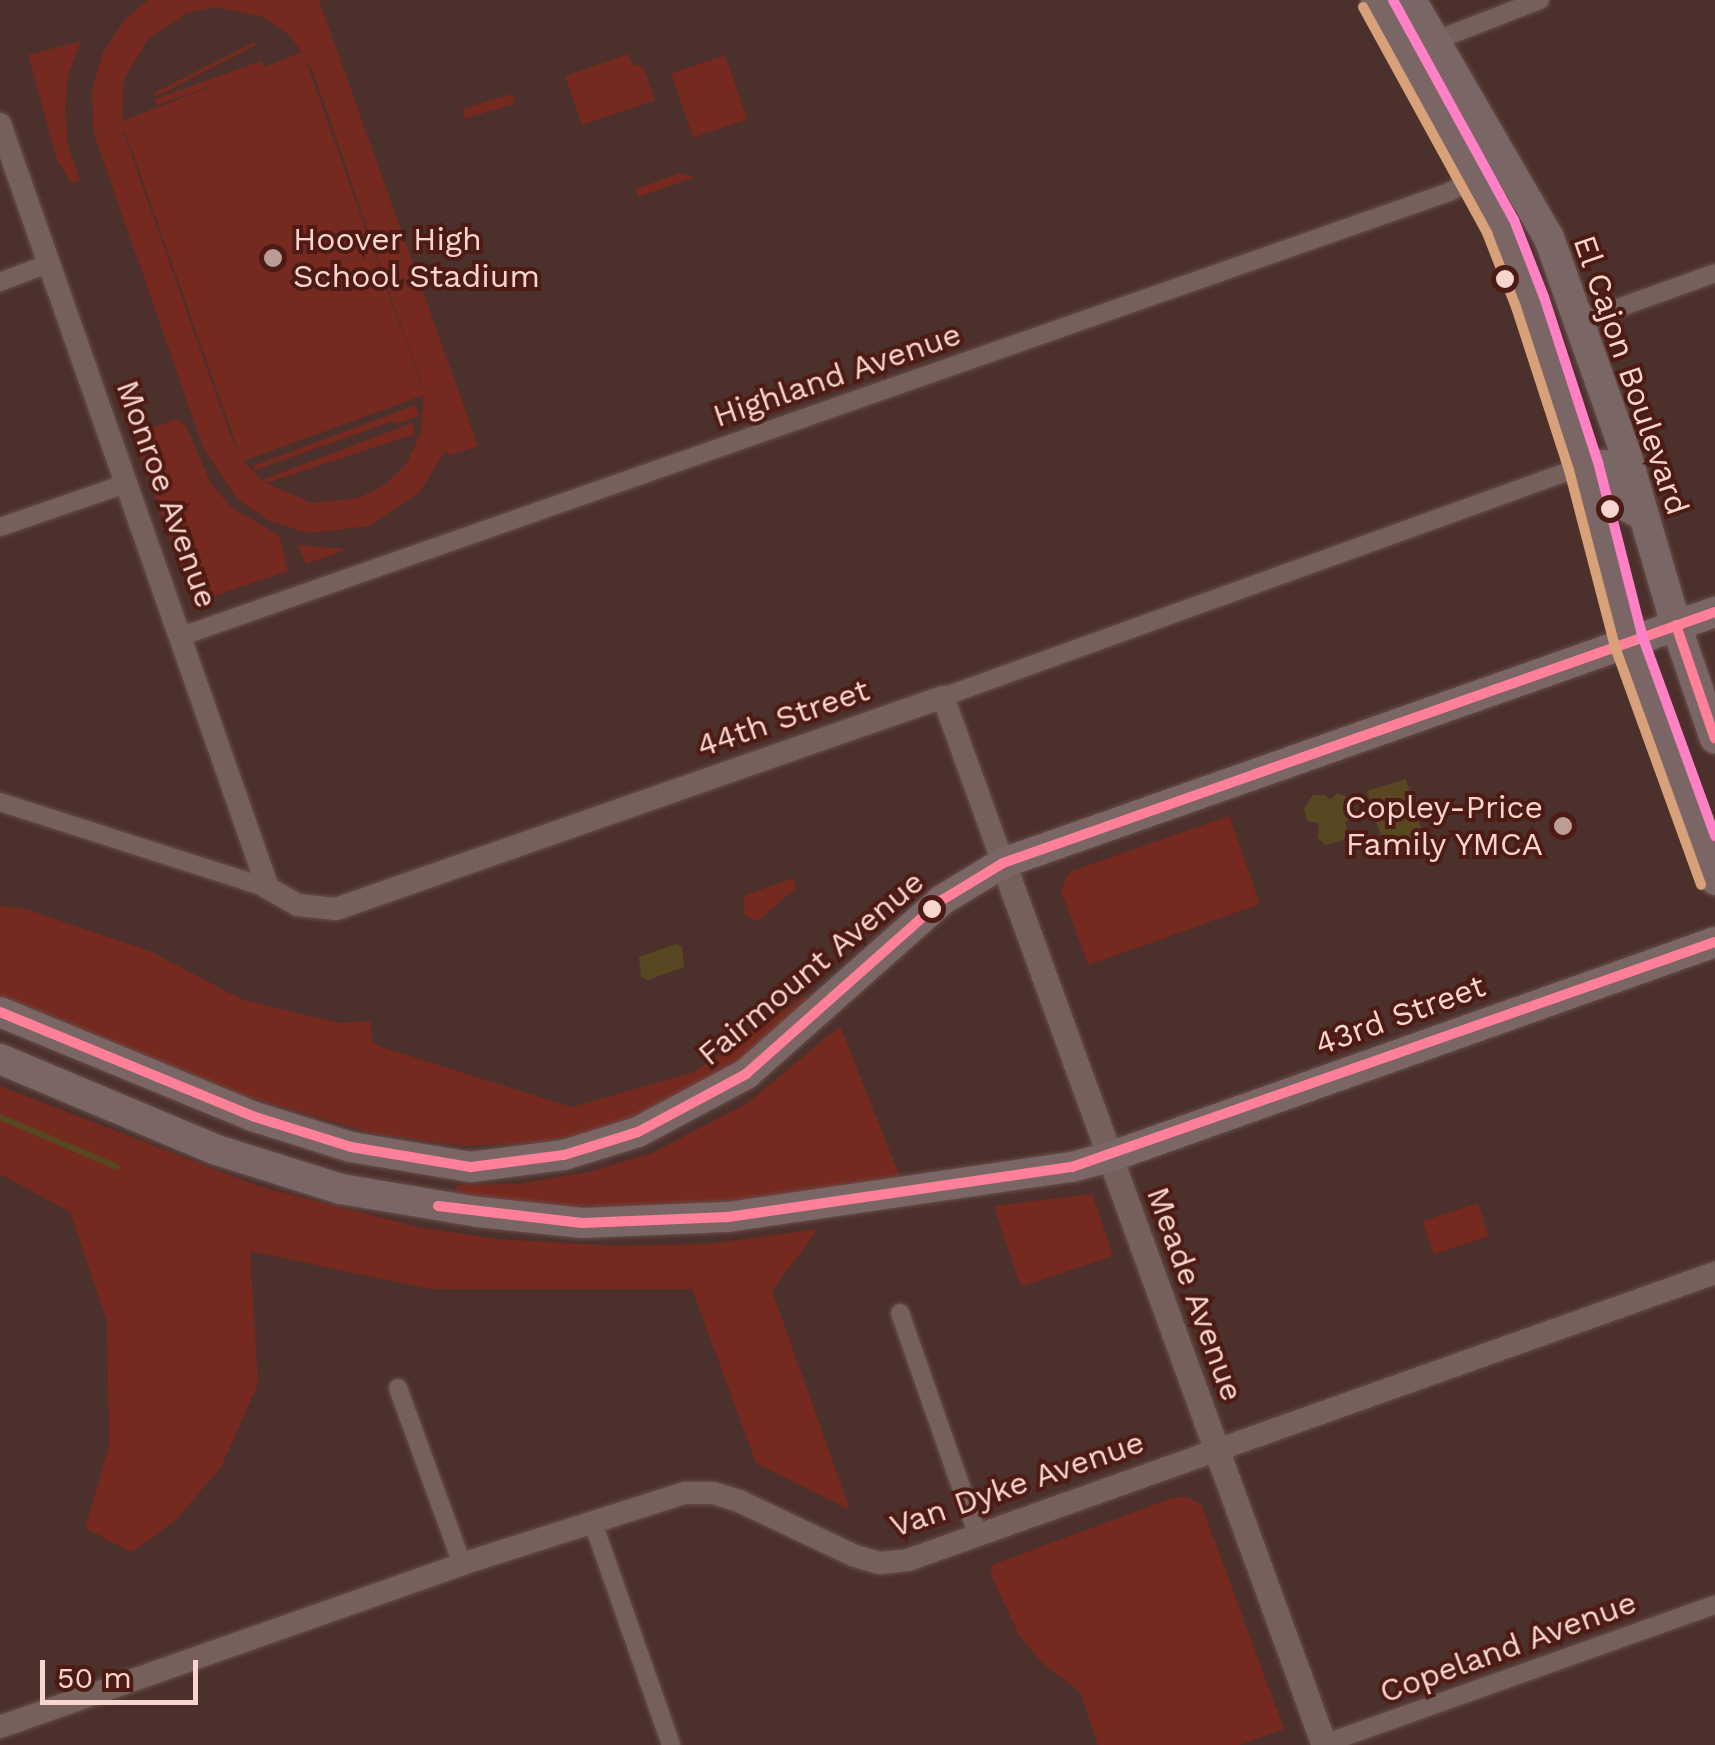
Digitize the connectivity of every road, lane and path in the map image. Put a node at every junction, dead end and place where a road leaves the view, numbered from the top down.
1 (1376, 0) edge
2 (1411, 0) edge
3 (1540, 0) edge
4 (1434, 41) junction
5 (1406, 54) junction
6 (0, 124) edge
7 (1508, 163) junction
8 (1475, 180) junction
9 (50, 264) junction
10 (1715, 273) edge
11 (0, 282) edge
12 (1526, 290) junction
13 (1582, 321) junction
14 (1583, 466) junction
15 (128, 483) junction
16 (1643, 515) junction
17 (0, 527) edge
18 (1715, 612) edge
19 (1676, 625) junction
20 (182, 636) junction
21 (1629, 642) junction
22 (943, 697) junction
23 (1715, 739) edge
24 (0, 802) edge
25 (1003, 863) junction
26 (1715, 880) edge
27 (268, 888) junction
28 (1715, 942) edge
29 (0, 1012) edge
30 (0, 1059) edge
31 (1110, 1157) junction
32 (1715, 1274) edge
33 (900, 1313) dead end
34 (398, 1388) dead end
35 (1217, 1450) junction
36 (593, 1523) junction
37 (977, 1533) junction
38 (462, 1564) junction
39 (1715, 1605) edge
40 (0, 1727) edge
41 (671, 1745) edge
42 (1323, 1745) edge

1 - 5 main road
2 - 4 main road, El Cajon Boulevard
3 - 4 street
4 - 5 street
4 - 7 main road, El Cajon Boulevard
5 - 8 main road
6 - 9 street, Monroe Avenue
7 - 8 street, Highland Avenue
7 - 13 main road, El Cajon Boulevard
8 - 12 main road
8 - 20 street, Highland Avenue
9 - 11 street
9 - 15 street, Monroe Avenue
10 - 13 street
12 - 13 main road
12 - 14 main road
13 - 16 main road, El Cajon Boulevard
14 - 16 main road
14 - 21 main road
14 - 22 street, 44th Street
15 - 17 street
15 - 20 street, Monroe Avenue
16 - 19 main road, El Cajon Boulevard
18 - 19 main road, Fairmount Avenue
19 - 21 main road, Fairmount Avenue
19 - 23 main road, El Cajon Boulevard
20 - 27 street, Monroe Avenue
21 - 25 main road, Fairmount Avenue
21 - 26 main road
22 - 25 street, Meade Avenue
22 - 27 street, 44th Street
24 - 27 street, 44th Street
25 - 29 main road, Fairmount Avenue
25 - 31 main road, Meade Avenue
28 - 31 main road, 43rd Street
30 - 31 main road
31 - 35 main road, Meade Avenue
32 - 35 street, Van Dyke Avenue
33 - 37 street
34 - 38 street
35 - 37 street, Van Dyke Avenue
35 - 42 main road, Meade Avenue
36 - 37 street, Van Dyke Avenue
36 - 38 street, Van Dyke Avenue
36 - 41 street
38 - 40 street, Van Dyke Avenue
39 - 42 street, Copeland Avenue

